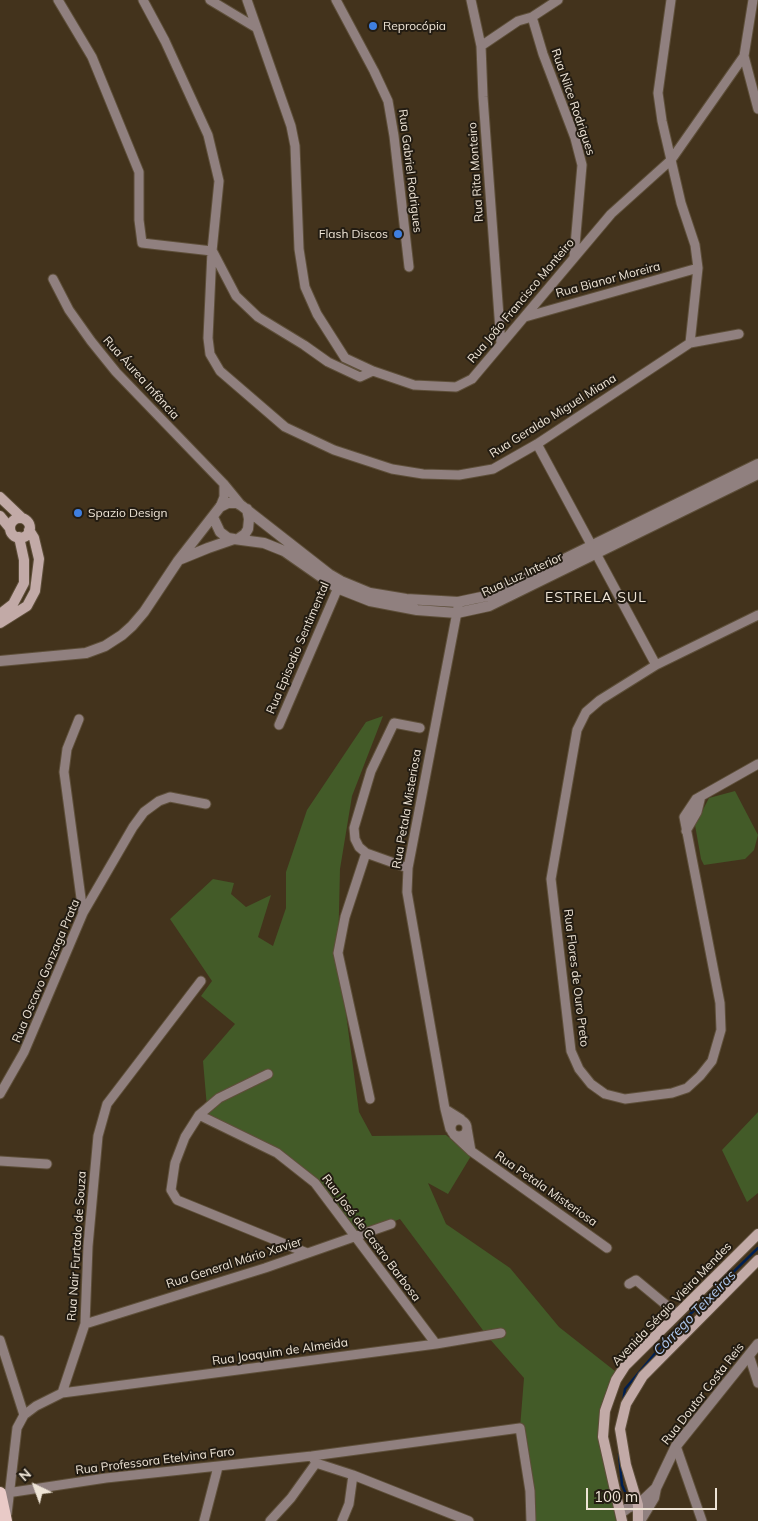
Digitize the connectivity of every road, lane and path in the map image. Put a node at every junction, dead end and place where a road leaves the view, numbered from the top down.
1 (58, 0) edge
2 (143, 0) edge
3 (210, 0) edge
4 (247, 0) edge
5 (336, 0) edge
6 (471, 0) edge
7 (558, 0) edge
8 (671, 0) edge
9 (753, 0) edge
10 (532, 17) junction
11 (255, 26) junction
12 (481, 46) junction
13 (744, 56) junction
14 (758, 109) edge
15 (671, 160) junction
16 (212, 251) junction
17 (574, 257) junction
18 (409, 267) dead end
19 (698, 268) junction
20 (53, 278) dead end
21 (524, 317) junction
22 (739, 334) dead end
23 (690, 343) junction
24 (501, 344) junction
25 (373, 371) junction
26 (536, 444) junction
27 (758, 464) edge
28 (758, 474) edge
29 (224, 484) junction
30 (0, 497) edge
31 (220, 507) junction
32 (244, 507) junction
33 (0, 516) edge
34 (213, 517) junction
35 (22, 518) junction
36 (9, 527) junction
37 (29, 530) junction
38 (20, 537) junction
39 (236, 539) junction
40 (593, 550) junction
41 (178, 561) junction
42 (339, 585) junction
43 (458, 602) junction
44 (457, 613) junction
45 (0, 614) edge
46 (758, 614) edge
47 (0, 623) edge
48 (0, 661) edge
49 (656, 666) junction
50 (79, 720) dead end
51 (279, 725) dead end
52 (420, 728) dead end
53 (758, 764) edge
54 (206, 804) dead end
55 (366, 853) junction
56 (408, 868) junction
57 (83, 913) junction
58 (201, 981) dead end
59 (268, 1074) dead end
60 (0, 1094) edge
61 (370, 1100) dead end
62 (445, 1109) junction
63 (199, 1115) junction
64 (461, 1119) junction
65 (467, 1128) junction
66 (452, 1133) junction
67 (471, 1151) junction
68 (0, 1161) edge
69 (47, 1164) dead end
70 (391, 1224) dead end
71 (758, 1234) edge
72 (355, 1237) junction
73 (608, 1248) dead end
74 (307, 1253) junction
75 (758, 1260) edge
76 (629, 1284) dead end
77 (676, 1314) junction
78 (85, 1324) junction
79 (501, 1333) dead end
80 (0, 1340) edge
81 (436, 1344) junction
82 (758, 1344) edge
83 (749, 1355) junction
84 (758, 1383) edge
85 (62, 1393) junction
86 (24, 1415) junction
87 (676, 1446) junction
88 (314, 1460) junction
89 (218, 1467) junction
90 (353, 1475) junction
91 (656, 1488) junction
92 (4, 1493) edge
93 (638, 1505) junction
94 (622, 1517) edge
95 (6, 1519) edge
96 (204, 1521) edge
97 (270, 1521) edge
98 (342, 1521) edge
99 (469, 1521) edge
100 (531, 1521) edge
101 (639, 1521) edge
102 (702, 1521) edge

1 - 16 street
2 - 16 street, Rua Geraldo Miguel Miana
3 - 11 street
4 - 11 street, Rua João Francisco Monteiro
5 - 18 street, Rua Gabriel Rodrigues
6 - 12 street, Rua Rita Monteiro
7 - 10 street
8 - 15 street
9 - 13 street
10 - 12 street
10 - 17 street, Rua Nilce Rodrigues
11 - 25 street, Rua João Francisco Monteiro
12 - 24 street, Rua Rita Monteiro
13 - 14 street
13 - 15 street, Rua João Francisco Monteiro
15 - 17 street, Rua João Francisco Monteiro
15 - 19 street
16 - 25 street
16 - 26 street, Rua Geraldo Miguel Miana
17 - 21 street, Rua João Francisco Monteiro
19 - 21 street, Rua Bianor Moreira
19 - 23 street
20 - 29 street, Rua Áurea Infância
21 - 24 street, Rua João Francisco Monteiro
22 - 23 street, Rua Geraldo Miguel Miana
23 - 26 street, Rua Geraldo Miguel Miana
24 - 25 street, Rua João Francisco Monteiro
26 - 40 street
27 - 40 street, Rua Luz Interior
28 - 40 street, Rua Luz Interior
29 - 31 street
29 - 32 street, Rua Áurea Infância
30 - 35 main road
31 - 32 street
31 - 34 street
32 - 39 street
32 - 42 street, Rua Luz Interior
33 - 36 main road
34 - 39 street
34 - 41 street
35 - 36 main road
35 - 37 main road
36 - 38 main road
37 - 38 main road
37 - 47 main road
38 - 45 main road
39 - 41 street
39 - 42 street, Rua Luz Interior
40 - 43 street, Rua Luz Interior
40 - 44 street, Rua Luz Interior
40 - 49 street
41 - 48 street
42 - 43 street, Rua Luz Interior
42 - 44 street, Rua Luz Interior
42 - 51 street, Rua Episodio Sentimental
43 - 44 street, Rua Petala Misteriosa
44 - 56 street, Rua Petala Misteriosa
46 - 49 street, Rua Flores de Ouro Preto
49 - 53 street, Rua Flores de Ouro Preto
50 - 57 street
52 - 55 street
54 - 57 street, Rua Oscavo Gonzaga Prata
55 - 56 street
55 - 61 street
56 - 62 street, Rua Petala Misteriosa
57 - 60 street, Rua Oscavo Gonzaga Prata
58 - 78 street, Rua Nair Furtado de Souza
59 - 63 street
62 - 64 street
62 - 66 street, Rua Petala Misteriosa
63 - 72 street, Rua José de Castro Barbosa
63 - 74 street
64 - 65 street
64 - 66 street
65 - 66 street
65 - 67 street
66 - 67 street, Rua Petala Misteriosa
67 - 73 street, Rua Petala Misteriosa
68 - 69 street
70 - 72 street, Rua General Mário Xavier
71 - 77 main road, Avenida Sérgio Vieira Mendes
72 - 74 street, Rua General Mário Xavier
72 - 81 street, Rua José de Castro Barbosa
74 - 78 street, Rua General Mário Xavier
75 - 93 main road
76 - 77 street
77 - 94 main road, Avenida Sérgio Vieira Mendes
78 - 85 street, Rua Nair Furtado de Souza
79 - 81 street, Rua Joaquim de Almeida
80 - 86 street
81 - 85 street, Rua Joaquim de Almeida
82 - 83 street, Rua Doutor Costa Reis
83 - 84 street
83 - 87 street, Rua Doutor Costa Reis
85 - 86 street
86 - 92 street
87 - 91 street, Rua Doutor Costa Reis
87 - 102 street
88 - 89 street, Rua Professora Etelvina Faro
88 - 90 street, Rua Professora Etelvina Faro
88 - 97 street
88 - 100 street, Rua Professora Etelvina Faro
89 - 92 street, Rua Professora Etelvina Faro
89 - 96 street
90 - 98 street
90 - 99 street, Rua Professora Etelvina Faro
91 - 93 street, Rua Doutor Costa Reis
91 - 101 street, Rua Doutor Costa Reis
92 - 95 main road
93 - 94 street, Rua Doutor Costa Reis
93 - 101 main road

